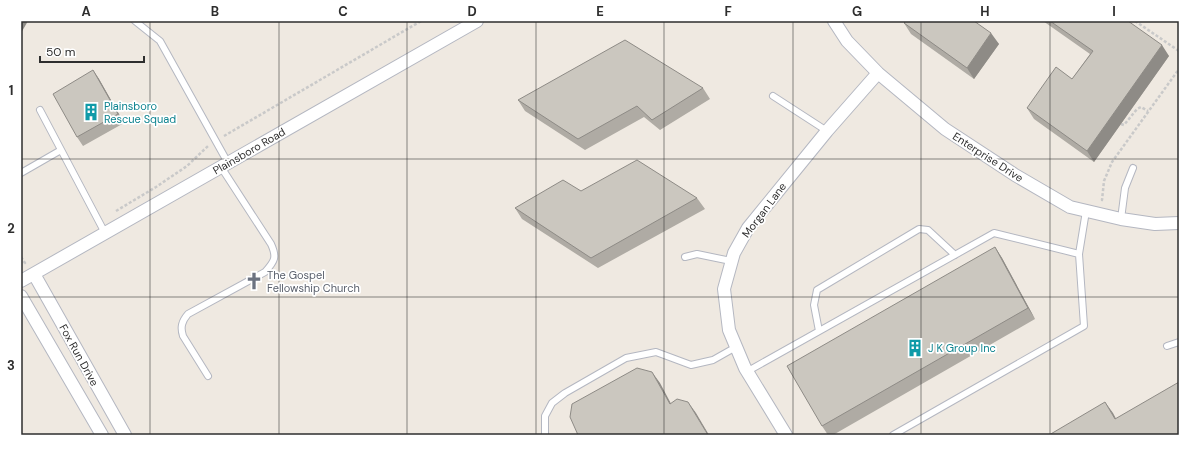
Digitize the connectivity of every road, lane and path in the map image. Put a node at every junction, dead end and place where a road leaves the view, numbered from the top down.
1 (135, 21) edge
2 (477, 21) edge
3 (834, 21) edge
4 (1135, 21) edge
5 (1179, 51) edge
6 (878, 73) junction
7 (773, 96) dead end
8 (40, 110) dead end
9 (1148, 111) dead end
10 (1121, 124) dead end
11 (827, 131) junction
12 (61, 150) junction
13 (225, 165) junction
14 (1133, 168) dead end
15 (21, 173) edge
16 (1086, 211) junction
17 (1120, 220) junction
18 (1179, 223) edge
19 (105, 233) junction
20 (1079, 254) junction
21 (955, 255) junction
22 (21, 257) edge
23 (685, 257) dead end
24 (731, 261) junction
25 (21, 266) edge
26 (34, 274) junction
27 (21, 281) edge
28 (21, 296) edge
29 (820, 331) junction
30 (1179, 342) edge
31 (1167, 346) dead end
32 (736, 347) junction
33 (748, 372) junction
34 (208, 376) dead end
35 (102, 435) edge
36 (125, 435) edge
37 (545, 435) edge
38 (786, 435) edge
39 (893, 435) edge

1 - 13 lane
2 - 13 street, Plainsboro Road
3 - 6 street, Enterprise Drive
4 - 5 path
6 - 11 street, Morgan Lane
6 - 16 street, Enterprise Drive
7 - 11 lane
8 - 12 lane
9 - 10 path
11 - 24 street, Morgan Lane
12 - 15 lane
12 - 19 lane
13 - 19 street, Plainsboro Road
13 - 34 lane
14 - 17 lane
16 - 17 street, Enterprise Drive
16 - 20 lane
17 - 18 street, Enterprise Drive
19 - 26 street, Plainsboro Road
20 - 21 lane
20 - 39 lane
21 - 29 lane
21 - 29 lane
22 - 25 path
23 - 24 lane
24 - 32 street, Morgan Lane
26 - 27 street, Plainsboro Road
26 - 36 street, Fox Run Drive
28 - 35 street, Fox Run Drive
29 - 33 lane
30 - 31 lane
32 - 33 street, Morgan Lane
32 - 37 lane
33 - 38 street, Morgan Lane

